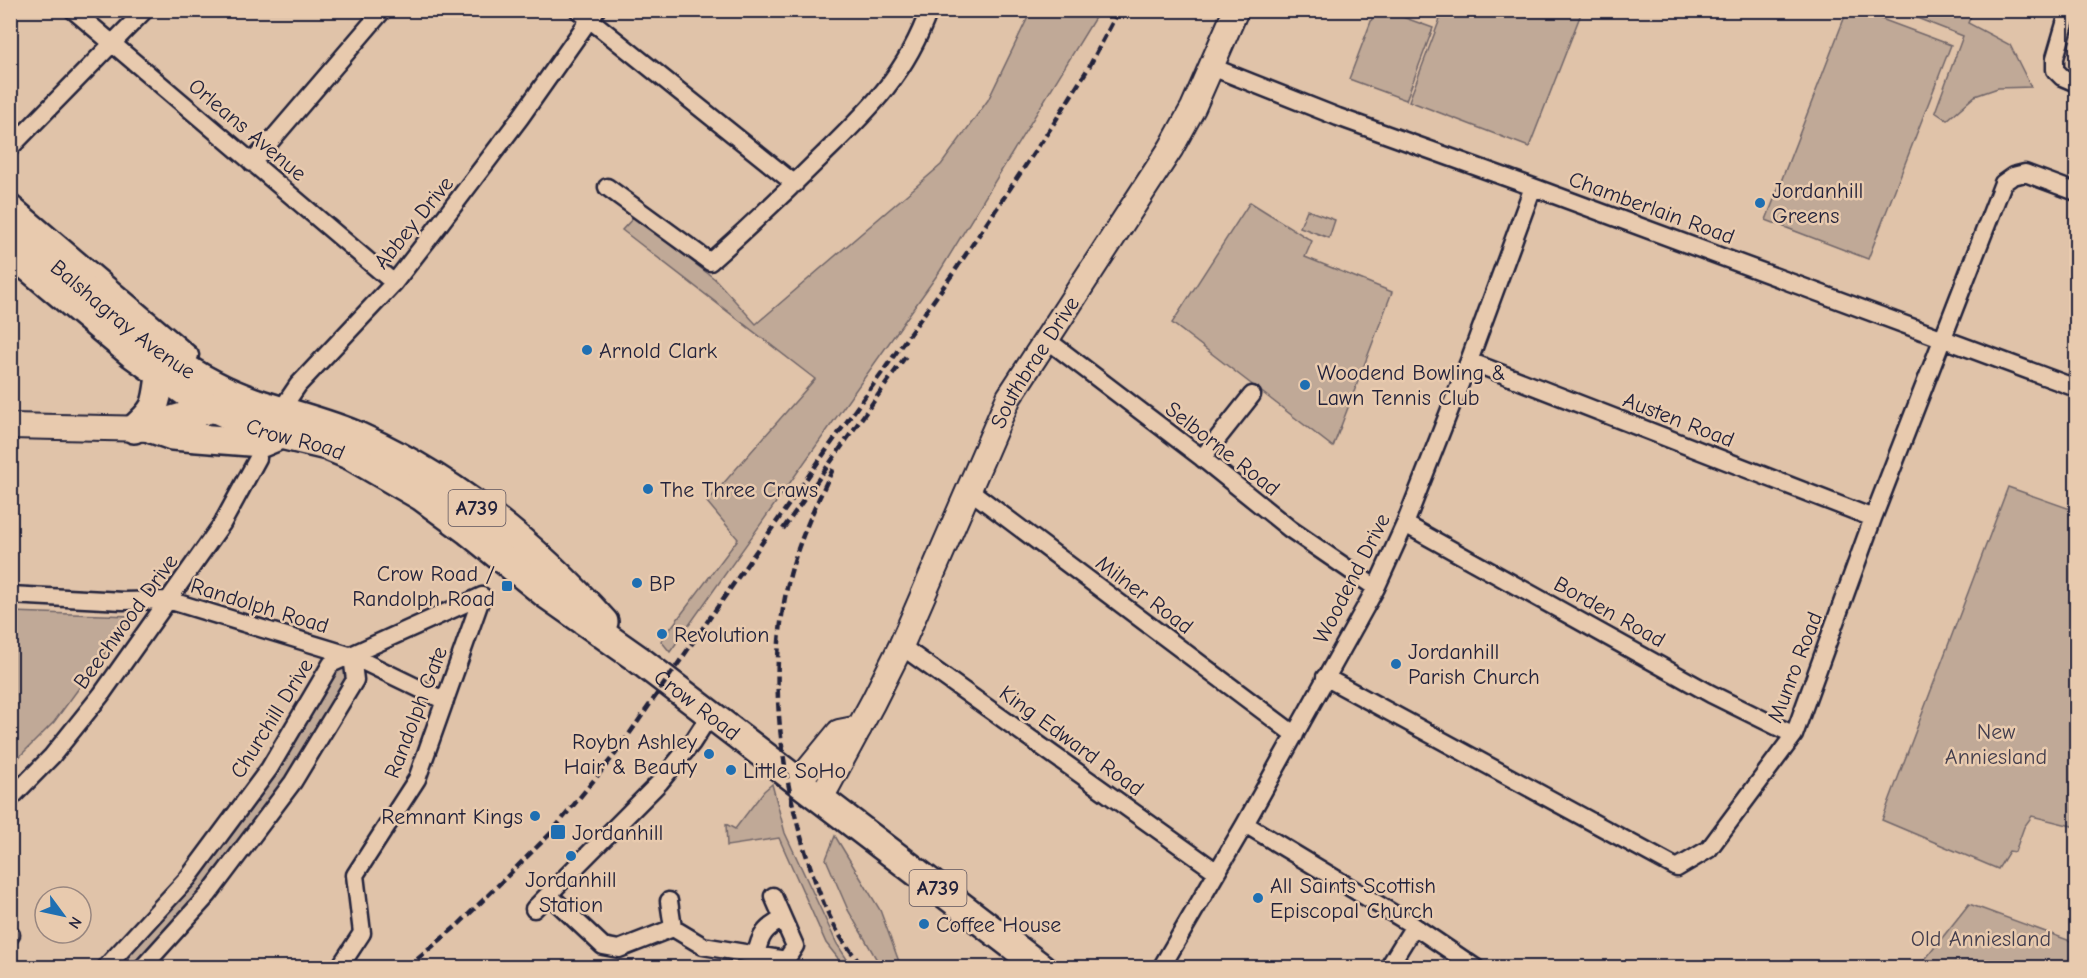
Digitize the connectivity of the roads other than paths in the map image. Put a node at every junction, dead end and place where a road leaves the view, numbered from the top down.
1 (73, 10) edge
2 (145, 10) edge
3 (383, 10) edge
4 (1236, 10) edge
5 (2069, 10) edge
6 (924, 12) edge
7 (588, 14) edge
8 (112, 44) junction
9 (1212, 67) junction
10 (2076, 83) edge
11 (10, 148) edge
12 (252, 163) junction
13 (795, 184) junction
14 (608, 187) dead end
15 (1533, 187) junction
16 (2076, 192) edge
17 (10, 202) edge
18 (10, 226) edge
19 (10, 252) edge
20 (394, 283) junction
21 (1046, 339) junction
22 (1943, 339) junction
23 (190, 355) dead end
24 (1469, 361) junction
25 (160, 376) junction
26 (2076, 388) edge
27 (1252, 395) dead end
28 (242, 398) junction
29 (215, 409) junction
30 (10, 426) edge
31 (143, 429) junction
32 (263, 434) junction
33 (1202, 458) junction
34 (968, 489) junction
35 (1873, 518) junction
36 (1405, 524) junction
37 (1376, 588) junction
38 (10, 595) edge
39 (482, 596) joint
40 (168, 600) junction
41 (901, 646) junction
42 (352, 656) junction
43 (1325, 677) junction
44 (445, 701) junction
45 (710, 715) junction
46 (1295, 735) junction
47 (1794, 735) junction
48 (854, 736) junction
49 (800, 781) junction
50 (10, 799) edge
51 (828, 803) junction
52 (1245, 824) junction
53 (1217, 872) junction
54 (549, 895) junction
55 (773, 896) dead end
56 (669, 901) dead end
57 (534, 909) dead end
58 (783, 919) junction
59 (1414, 926) junction
60 (673, 928) junction
61 (756, 955) junction
62 (105, 968) edge
63 (142, 968) edge
64 (339, 968) edge
65 (1042, 968) edge
66 (1161, 968) edge
67 (1388, 968) edge
68 (1476, 968) edge

1 - 8 street, Orleans Avenue
2 - 8 street
3 - 12 street
4 - 9 street, Southbrae Drive
5 - 10 street
6 - 13 street
7 - 13 street
7 - 20 street, Abbey Drive
8 - 11 street
8 - 12 street, Orleans Avenue
9 - 15 street, Chamberlain Road
9 - 21 street, Southbrae Drive
12 - 20 street, Orleans Avenue
13 - 14 street
15 - 22 street, Chamberlain Road
15 - 24 street, Woodend Drive
16 - 22 street, Munro Road
17 - 23 street, Balshagray Avenue
18 - 28 main road, Balshagray Avenue / A739
19 - 25 main road, Balshagray Avenue / A739
20 - 32 street, Abbey Drive
21 - 33 street, Selborne Road
21 - 34 street, Southbrae Drive
22 - 26 street, Chamberlain Road
22 - 35 street, Munro Road
24 - 35 street, Austen Road
24 - 36 street, Woodend Drive
25 - 29 main road, Balshagray Avenue / A739
25 - 31 main road
27 - 33 street
28 - 29 main road
28 - 32 main road, Crow Road / A739
29 - 31 main road
29 - 32 main road, Crow Road / A739
30 - 31 street
31 - 32 main road
32 - 40 street, Beechwood Drive
32 - 45 main road, Crow Road / A739
33 - 37 street, Selborne Road
34 - 41 street, Southbrae Drive
34 - 46 street, Milner Road
35 - 47 street, Munro Road
36 - 37 street, Woodend Drive
36 - 47 street, Borden Road
37 - 43 street, Woodend Drive
38 - 40 street, Randolph Road
39 - 42 street, Randolph Road
39 - 44 street, Randolph Gate
40 - 42 street, Randolph Road
40 - 50 street, Beechwood Drive
41 - 48 street, Southbrae Drive
41 - 53 street, King Edward Road
42 - 44 street, Randolph Road
42 - 62 street, Churchill Drive
42 - 63 street
43 - 46 street, Woodend Drive
43 - 47 street, Munro Road
44 - 64 street, Randolph Gate
45 - 49 main road, Crow Road / A739
45 - 54 street
46 - 52 street, Woodend Drive
48 - 49 street
48 - 51 street, Southbrae Drive
49 - 51 main road, Crow Road / A739
51 - 65 main road, Crow Road / A739
52 - 53 street, Woodend Drive
52 - 59 street
53 - 66 street, Woodend Drive
54 - 57 street
54 - 60 street
55 - 58 street
56 - 60 street
58 - 61 street
58 - 61 street
59 - 67 street
59 - 68 street
60 - 61 street

